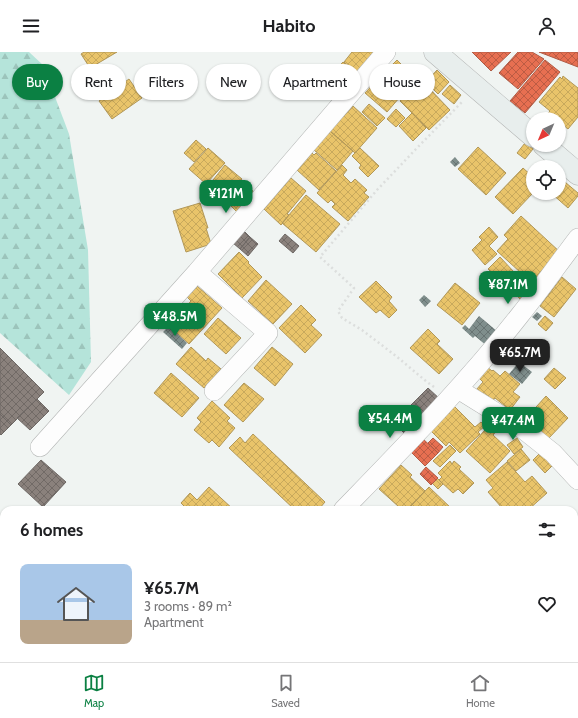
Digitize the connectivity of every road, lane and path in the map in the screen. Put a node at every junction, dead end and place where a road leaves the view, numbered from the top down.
1 (386, 52) edge
2 (435, 52) edge
3 (476, 88) junction
4 (526, 130) edge
5 (552, 152) edge
6 (578, 174) edge
7 (578, 238) edge
8 (197, 272) junction
9 (214, 391) dead end
10 (454, 393) junction
11 (40, 447) dead end
12 (578, 480) edge
13 (347, 506) edge

1 - 8 street
2 - 3 main road
3 - 4 main road
3 - 10 path
5 - 6 main road
7 - 10 street
8 - 9 street
8 - 11 street
10 - 12 street
10 - 13 street

